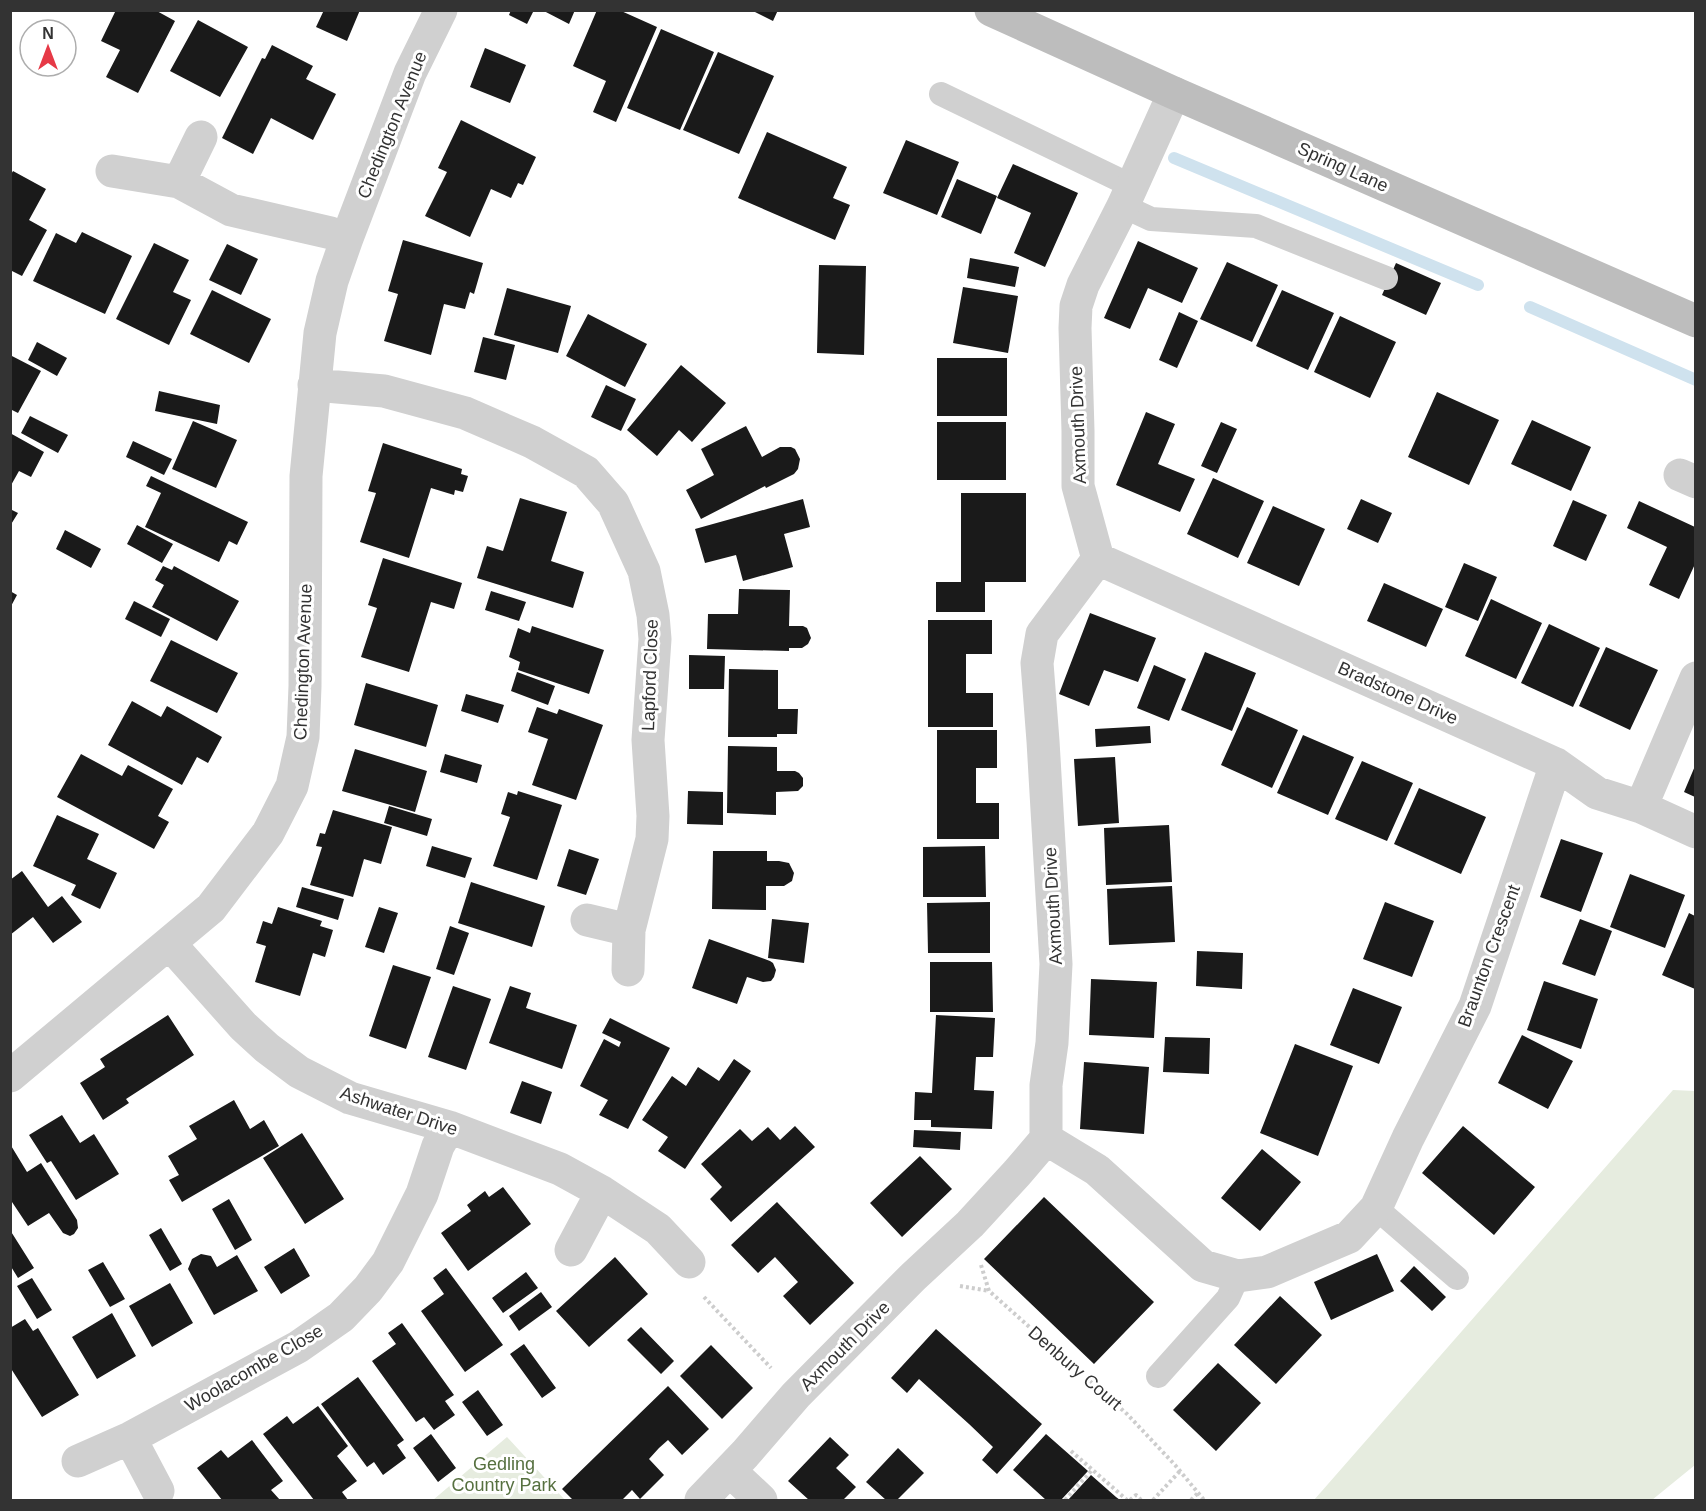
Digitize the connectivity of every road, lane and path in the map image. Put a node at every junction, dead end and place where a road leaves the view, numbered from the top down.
1 (441, 10) edge
2 (991, 10) edge
3 (1174, 93) junction
4 (941, 94) dead end
5 (201, 137) dead end
6 (112, 171) dead end
7 (178, 182) junction
8 (1128, 196) junction
9 (346, 242) junction
10 (1386, 278) dead end
11 (1695, 321) edge
12 (314, 385) junction
13 (1098, 559) junction
14 (1695, 678) edge
15 (1556, 764) junction
16 (1641, 807) junction
17 (1695, 832) edge
18 (588, 920) dead end
19 (629, 930) junction
20 (169, 943) junction
21 (628, 970) dead end
22 (10, 1076) edge
23 (449, 1127) junction
24 (1046, 1139) junction
25 (602, 1192) junction
26 (1376, 1208) junction
27 (970, 1224) junction
28 (571, 1250) dead end
29 (689, 1262) joint
30 (1238, 1276) junction
31 (1457, 1278) dead end
32 (1158, 1376) dead end
33 (796, 1395) junction
34 (130, 1438) junction
35 (1071, 1451) dead end
36 (78, 1461) dead end
37 (1092, 1470) junction
38 (730, 1471) junction
39 (1180, 1471) junction
40 (158, 1491) dead end
41 (1198, 1493) junction
42 (701, 1500) edge
43 (760, 1500) edge
44 (1065, 1500) edge
45 (1129, 1500) edge
46 (1141, 1500) edge
47 (1153, 1500) edge
48 (1191, 1500) edge
49 (1204, 1500) edge

1 - 9 street, Chedington Avenue
2 - 3 street, Spring Lane
3 - 8 street, Axmouth Drive
3 - 11 street, Spring Lane
4 - 8 lane
5 - 7 street
6 - 7 street
7 - 9 street
8 - 10 lane
8 - 13 street, Axmouth Drive
9 - 12 street, Chedington Avenue
12 - 19 street, Lapford Close
12 - 20 street, Chedington Avenue
13 - 15 street, Bradstone Drive
13 - 24 street, Axmouth Drive
14 - 16 street
15 - 16 street, Bradstone Drive
15 - 26 street, Braunton Crescent
16 - 17 street, Bradstone Drive
18 - 19 street
19 - 21 street, Lapford Close
20 - 22 street, Chedington Avenue
20 - 23 street, Ashwater Drive
23 - 25 street, Ashwater Drive
23 - 34 street, Woolacombe Close
24 - 27 street, Axmouth Drive
24 - 30 street, Braunton Crescent
25 - 28 street
25 - 29 street, Ashwater Drive
26 - 30 street, Braunton Crescent
26 - 31 lane
27 - 33 street, Axmouth Drive
27 - 39 path, Denbury Court
29 - 33 path
30 - 32 lane
33 - 38 street, Axmouth Drive
34 - 36 street, Woolacombe Close
34 - 40 street
35 - 37 path
37 - 44 path
37 - 45 path
38 - 42 street, Axmouth Drive
38 - 43 street
39 - 41 path, Denbury Court
39 - 47 path
41 - 48 path
41 - 49 path, Denbury Court
45 - 46 path

